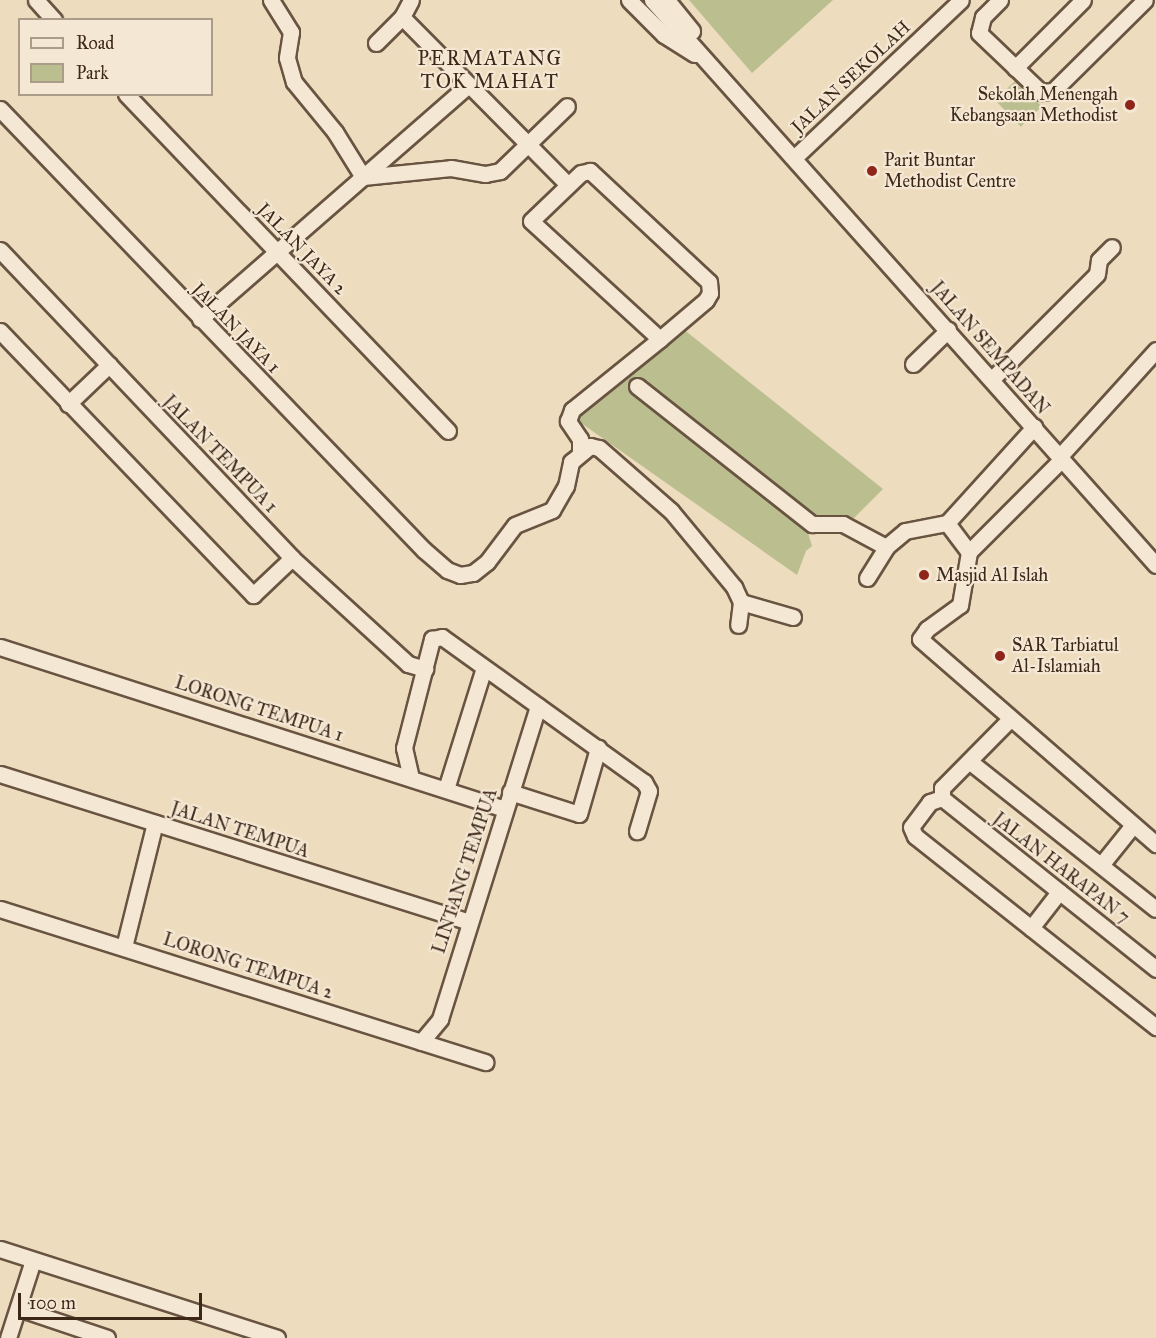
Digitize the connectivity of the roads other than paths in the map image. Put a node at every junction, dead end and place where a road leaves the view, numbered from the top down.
1 (36, 0) edge
2 (271, 0) edge
3 (411, 0) edge
4 (629, 0) edge
5 (652, 0) edge
6 (667, 0) edge
7 (961, 0) edge
8 (1000, 0) edge
9 (1083, 0) edge
10 (1145, 0) edge
11 (402, 17) junction
12 (52, 18) edge
13 (376, 42) dead end
14 (712, 65) junction
15 (1015, 68) junction
16 (468, 85) junction
17 (128, 96) edge
18 (567, 106) dead end
19 (0, 109) edge
20 (527, 145) junction
21 (795, 157) junction
22 (363, 177) junction
23 (568, 185) junction
24 (1112, 247) dead end
25 (0, 250) edge
26 (277, 251) junction
27 (200, 319) junction
28 (948, 330) junction
29 (0, 331) edge
30 (660, 339) junction
31 (1156, 350) edge
32 (913, 364) dead end
33 (109, 365) junction
34 (992, 379) junction
35 (637, 386) dead end
36 (69, 404) junction
37 (1034, 427) junction
38 (448, 432) dead end
39 (580, 452) junction
40 (1061, 458) junction
41 (947, 523) junction
42 (886, 547) junction
43 (969, 552) junction
44 (292, 558) junction
45 (1156, 565) edge
46 (867, 578) dead end
47 (741, 602) junction
48 (793, 617) dead end
49 (738, 625) dead end
50 (0, 647) edge
51 (484, 668) junction
52 (425, 669) junction
53 (538, 706) junction
54 (1010, 719) junction
55 (598, 748) junction
56 (969, 761) junction
57 (0, 774) edge
58 (411, 778) junction
59 (446, 789) junction
60 (510, 792) junction
61 (942, 798) junction
62 (505, 809) junction
63 (155, 823) junction
64 (1133, 825) junction
65 (637, 831) dead end
66 (1156, 844) edge
67 (1101, 866) junction
68 (1059, 892) junction
69 (0, 909) edge
70 (1156, 909) edge
71 (469, 922) junction
72 (1031, 928) junction
73 (124, 947) junction
74 (1156, 969) edge
75 (1156, 1027) edge
76 (421, 1042) junction
77 (485, 1062) dead end
78 (0, 1249) edge
79 (33, 1260) junction
80 (18, 1308) junction
81 (8, 1338) edge
82 (107, 1338) edge
83 (277, 1338) edge

1 - 12 street
2 - 22 street
3 - 11 street
4 - 14 street
5 - 14 street
6 - 14 street
7 - 21 street, JALAN SEKOLAH
8 - 15 street
9 - 15 street
10 - 15 street
11 - 13 street
11 - 16 street
14 - 21 street, JALAN SEMPADAN
16 - 20 street
16 - 22 street
17 - 26 street, JALAN JAYA 2
18 - 20 street
19 - 27 street, JALAN JAYA 1
20 - 22 street
20 - 23 street
21 - 28 street, JALAN SEMPADAN
22 - 26 street
23 - 30 street
23 - 30 street
24 - 34 street
25 - 33 street, JALAN TEMPUA 1
26 - 27 street
26 - 38 street, JALAN JAYA 2
27 - 39 street, JALAN JAYA 1
28 - 32 street
28 - 34 street, JALAN SEMPADAN
29 - 36 street
30 - 39 street
31 - 40 street
33 - 36 street
33 - 44 street, JALAN TEMPUA 1
34 - 37 street, JALAN SEMPADAN
35 - 42 street
36 - 44 street
37 - 40 street, JALAN SEMPADAN
37 - 41 street
39 - 47 street
40 - 43 street
40 - 45 street, JALAN SEMPADAN
41 - 42 street
41 - 43 street
42 - 46 street
43 - 54 street
44 - 52 street, JALAN TEMPUA 1
47 - 48 street
47 - 49 street
50 - 58 street, LORONG TEMPUA 1
51 - 52 street
51 - 53 street
51 - 59 street
52 - 58 street
53 - 55 street
53 - 60 street, LINTANG TEMPUA
54 - 56 street
54 - 64 street
55 - 60 street
55 - 65 street
56 - 61 street
56 - 67 street
57 - 63 street, JALAN TEMPUA
58 - 59 street, LORONG TEMPUA 1
59 - 62 street, LORONG TEMPUA 1
60 - 62 street, LINTANG TEMPUA
61 - 68 street, JALAN HARAPAN 7
61 - 72 street
62 - 71 street, LINTANG TEMPUA
63 - 71 street, JALAN TEMPUA
63 - 73 street
64 - 66 street
64 - 67 street
67 - 70 street
68 - 72 street
68 - 74 street, JALAN HARAPAN 7
69 - 73 street, LORONG TEMPUA 2
71 - 76 street, LINTANG TEMPUA
72 - 75 street
73 - 76 street, LORONG TEMPUA 2
76 - 77 street, LORONG TEMPUA 2
78 - 79 street
79 - 80 street
79 - 83 street
80 - 81 street
80 - 82 street

